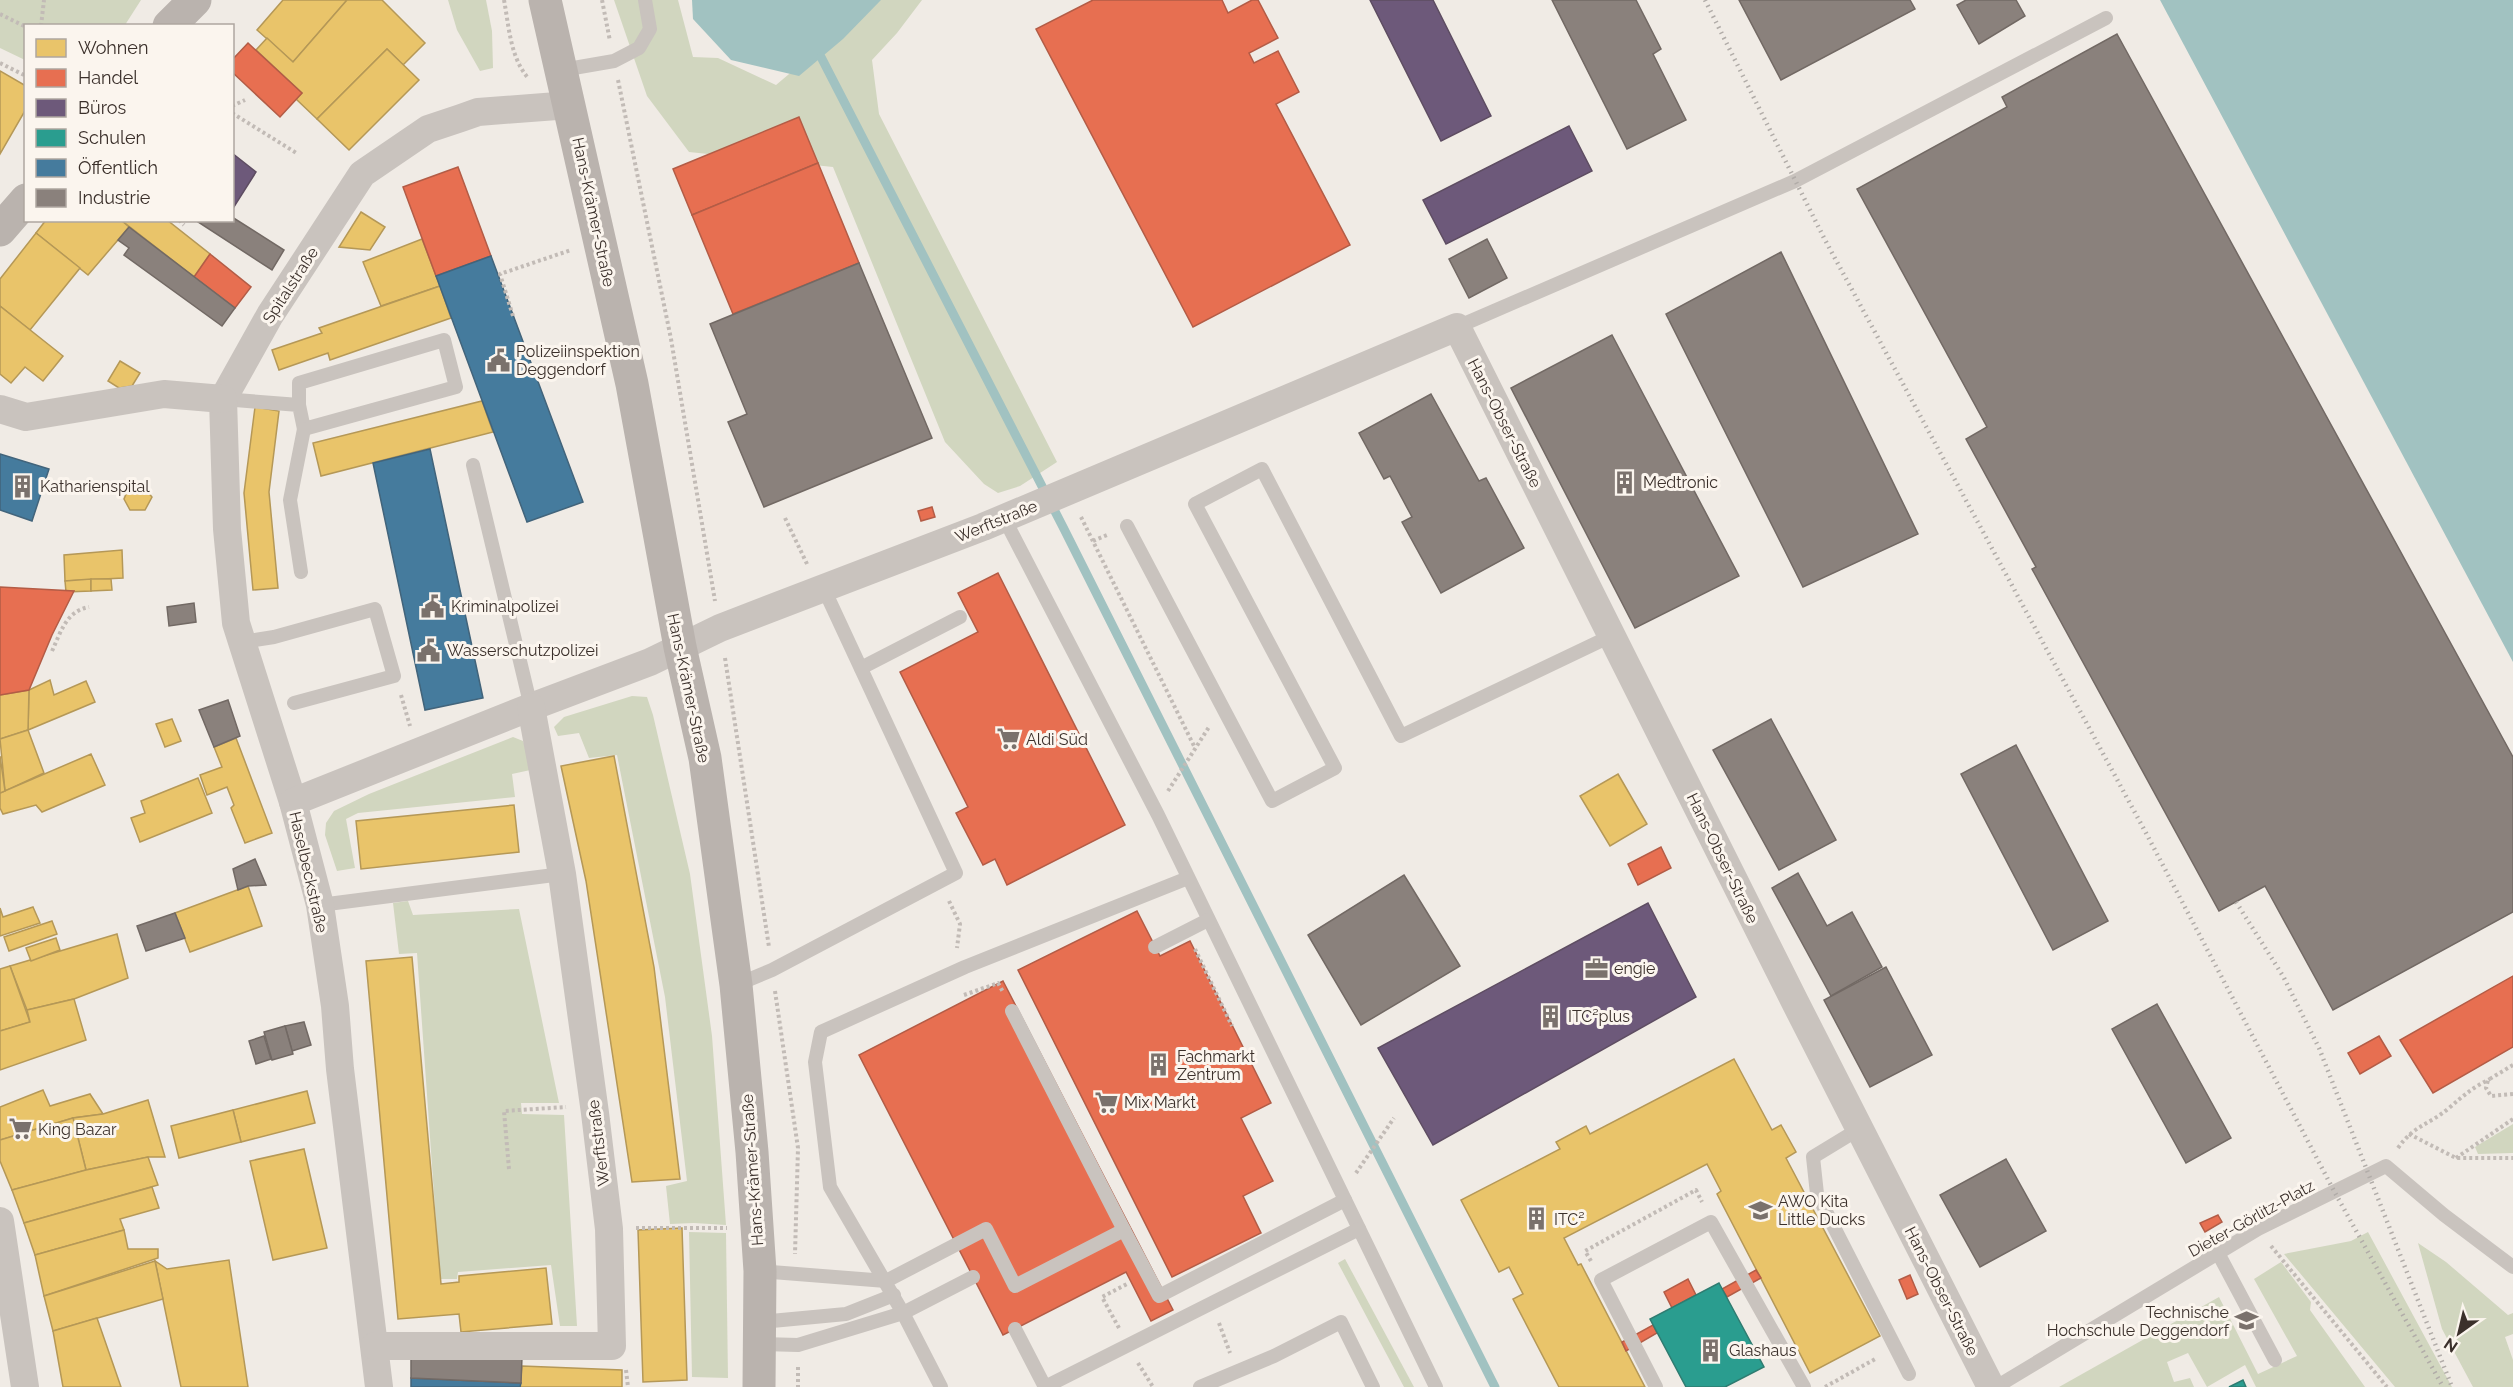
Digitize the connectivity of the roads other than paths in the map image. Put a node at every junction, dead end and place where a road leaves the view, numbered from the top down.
1 (195, 0) edge
2 (545, 0) edge
3 (645, 0) edge
4 (2106, 18) dead end
5 (172, 24) edge
6 (562, 70) junction
7 (570, 105) junction
8 (24, 202) edge
9 (0, 231) edge
10 (1457, 327) junction
11 (223, 399) junction
12 (299, 405) junction
13 (0, 409) edge
14 (304, 429) junction
15 (473, 465) dead end
16 (1008, 517) junction
17 (1127, 526) dead end
18 (301, 572) dead end
19 (824, 589) junction
20 (960, 617) dead end
21 (1611, 636) junction
22 (242, 642) junction
23 (680, 647) junction
24 (861, 668) junction
25 (294, 703) dead end
26 (531, 706) junction
27 (293, 802) junction
28 (562, 874) junction
29 (1188, 878) junction
30 (320, 905) junction
31 (1208, 920) junction
32 (1155, 947) dead end
33 (736, 985) junction
34 (1012, 1011) dead end
35 (1859, 1129) junction
36 (1345, 1200) junction
37 (0, 1221) edge
38 (1359, 1229) junction
39 (1124, 1230) junction
40 (2218, 1253) junction
41 (2513, 1267) edge
42 (760, 1271) junction
43 (973, 1277) dead end
44 (886, 1281) junction
45 (894, 1295) junction
46 (903, 1313) junction
47 (1015, 1329) dead end
48 (761, 1333) junction
49 (375, 1346) junction
50 (2275, 1360) dead end
51 (1909, 1374) dead end
52 (25, 1387) edge
53 (379, 1387) edge
54 (759, 1387) edge
55 (941, 1387) edge
56 (1045, 1387) edge
57 (1200, 1387) edge
58 (1373, 1387) edge
59 (1436, 1387) edge
60 (1656, 1387) edge
61 (1804, 1387) edge
62 (1991, 1387) edge
63 (1996, 1387) edge

1 - 5 main road
2 - 6 main road, Hans-Krämer-Straße
3 - 6 lane
4 - 10 lane
6 - 7 main road, Hans-Krämer-Straße
7 - 11 street, Spitalstraße
7 - 23 main road, Hans-Krämer-Straße
8 - 9 main road
10 - 16 street, Werftstraße
10 - 21 street, Hans-Obser-Straße
11 - 12 lane
11 - 13 street
11 - 22 street, Haselbeckstraße
12 - 14 lane
12 - 14 lane
14 - 18 lane
15 - 26 lane
16 - 19 street, Werftstraße
16 - 29 lane
17 - 21 lane
19 - 23 street, Werftstraße
19 - 24 lane
20 - 24 lane
21 - 35 street, Hans-Obser-Straße
22 - 25 lane
22 - 27 street, Haselbeckstraße
23 - 26 street, Werftstraße
23 - 33 main road, Hans-Krämer-Straße
24 - 33 lane
26 - 27 street, Werftstraße
26 - 28 street, Werftstraße
27 - 30 street, Haselbeckstraße
28 - 30 lane
28 - 49 street, Werftstraße
29 - 31 lane
29 - 44 lane
30 - 49 street, Haselbeckstraße
31 - 32 lane
31 - 36 lane
33 - 42 main road, Hans-Krämer-Straße
34 - 39 lane
35 - 51 lane
35 - 62 street, Hans-Obser-Straße
36 - 38 lane
36 - 39 lane
37 - 52 street
38 - 56 lane
38 - 59 lane
39 - 44 lane
40 - 41 lane, Dieter-Görlitz-Platz
40 - 50 lane
40 - 63 lane, Dieter-Görlitz-Platz
42 - 44 lane
42 - 48 main road, Hans-Krämer-Straße
43 - 46 lane
44 - 45 lane
45 - 46 lane
45 - 48 lane
46 - 48 lane
46 - 55 lane
47 - 56 lane
48 - 54 main road, Hans-Krämer-Straße
49 - 53 street, Haselbeckstraße
57 - 58 lane
60 - 61 lane

